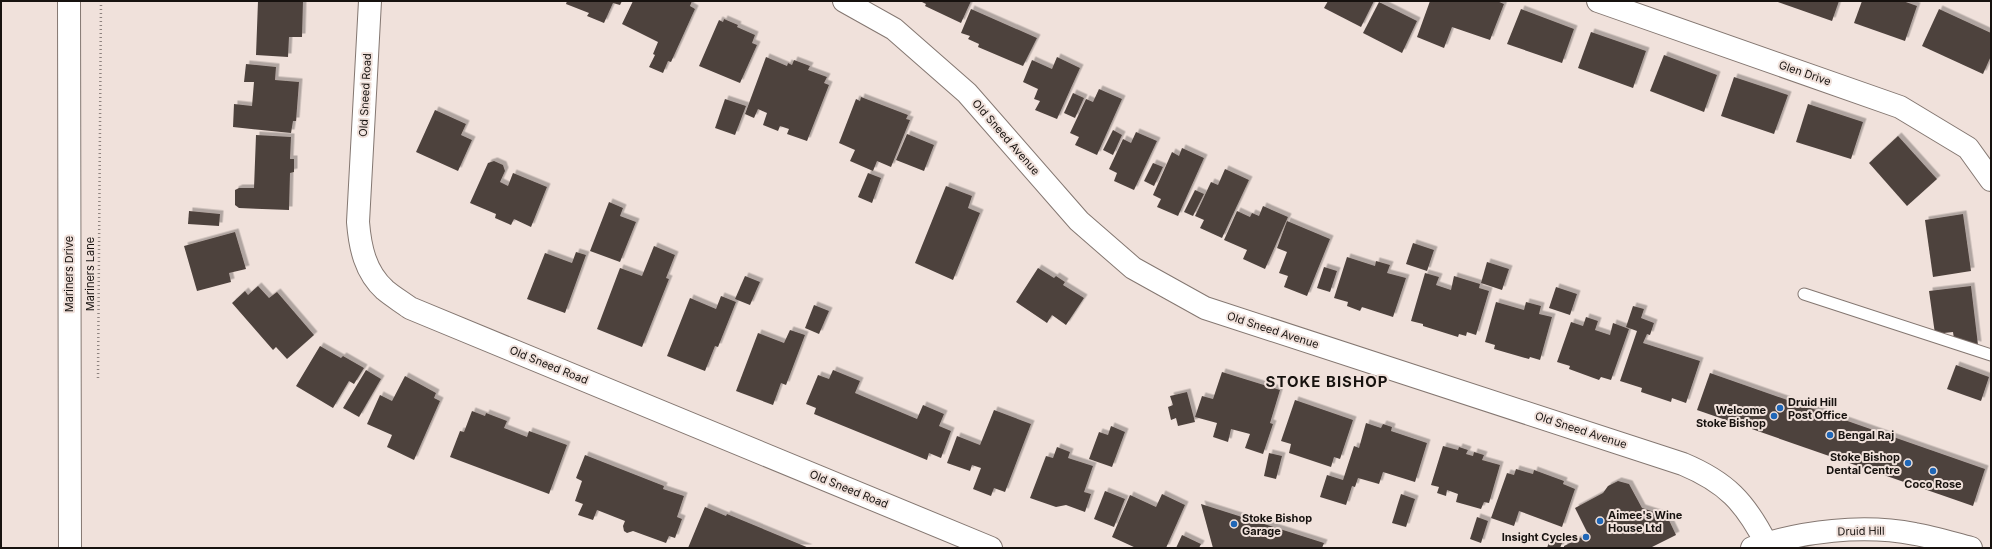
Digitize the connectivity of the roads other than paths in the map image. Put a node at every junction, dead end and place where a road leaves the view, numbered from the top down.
1 (69, 1) edge
2 (370, 1) edge
3 (844, 1) edge
4 (1598, 1) edge
5 (1991, 180) edge
6 (1804, 294) dead end
7 (1991, 355) edge
8 (1758, 546) edge
9 (70, 548) edge
10 (991, 548) edge
11 (1971, 548) edge

1 - 9 street, Mariners Drive
2 - 10 street, Old Sneed Road
3 - 8 street, Old Sneed Avenue
4 - 5 street, Glen Drive
6 - 7 lane
8 - 11 street, Druid Hill

